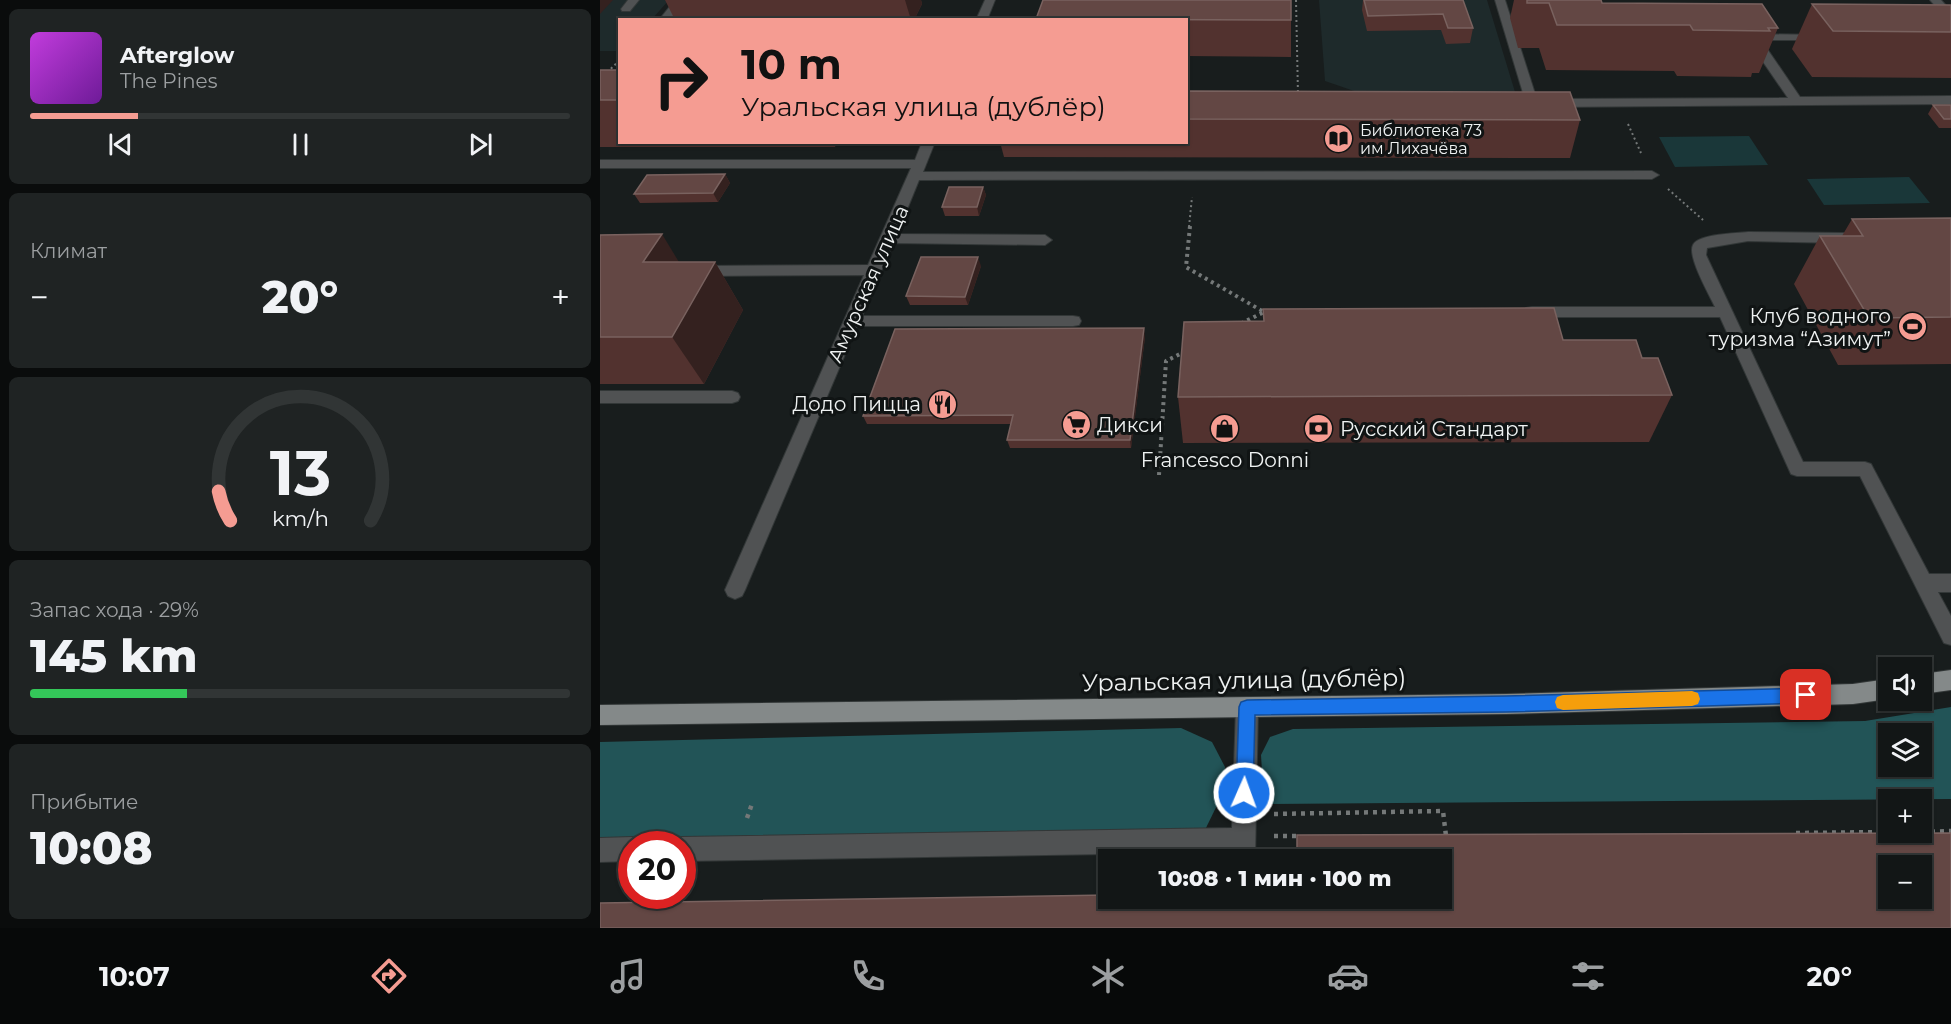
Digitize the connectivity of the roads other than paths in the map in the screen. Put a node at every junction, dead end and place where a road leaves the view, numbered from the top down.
1 (681, 0) edge
2 (990, 0) edge
3 (1500, 0) edge
4 (1935, 0) edge
5 (1951, 17) edge
6 (666, 18) edge
7 (982, 18) edge
8 (1835, 37) edge
9 (1951, 100) edge
10 (1796, 101) junction
11 (928, 144) edge
12 (600, 164) edge
13 (917, 170) junction
14 (1652, 175) dead end
15 (888, 238) junction
16 (1857, 238) edge
17 (1045, 240) dead end
18 (873, 270) junction
19 (682, 271) edge
20 (1512, 312) edge
21 (1726, 312) junction
22 (851, 321) junction
23 (1073, 321) dead end
24 (732, 397) dead end
25 (600, 398) edge
26 (1924, 583) junction
27 (1951, 583) edge
28 (735, 590) dead end
29 (1951, 636) edge
30 (1951, 680) edge
31 (1932, 683) edge
32 (1878, 690) edge
33 (1247, 707) junction
34 (600, 715) edge
35 (618, 849) edge
36 (696, 849) edge
37 (1244, 849) edge
38 (600, 850) edge
39 (1098, 850) edge

1 - 6 street
2 - 7 street
3 - 10 street
4 - 5 street
8 - 10 street
9 - 10 street
11 - 13 street, Амурская улица
12 - 13 street
13 - 14 street
13 - 15 street, Амурская улица
15 - 17 street
15 - 18 street, Амурская улица
16 - 21 street
18 - 19 street
18 - 22 street, Амурская улица
20 - 21 street
21 - 26 street
22 - 23 street
22 - 28 street, Амурская улица
24 - 25 street
26 - 27 street
26 - 29 street
30 - 31 main road
32 - 33 main road, Уральская улица (дублёр)
33 - 34 main road, Уральская улица (дублёр)
33 - 37 street
35 - 38 street
36 - 39 street

